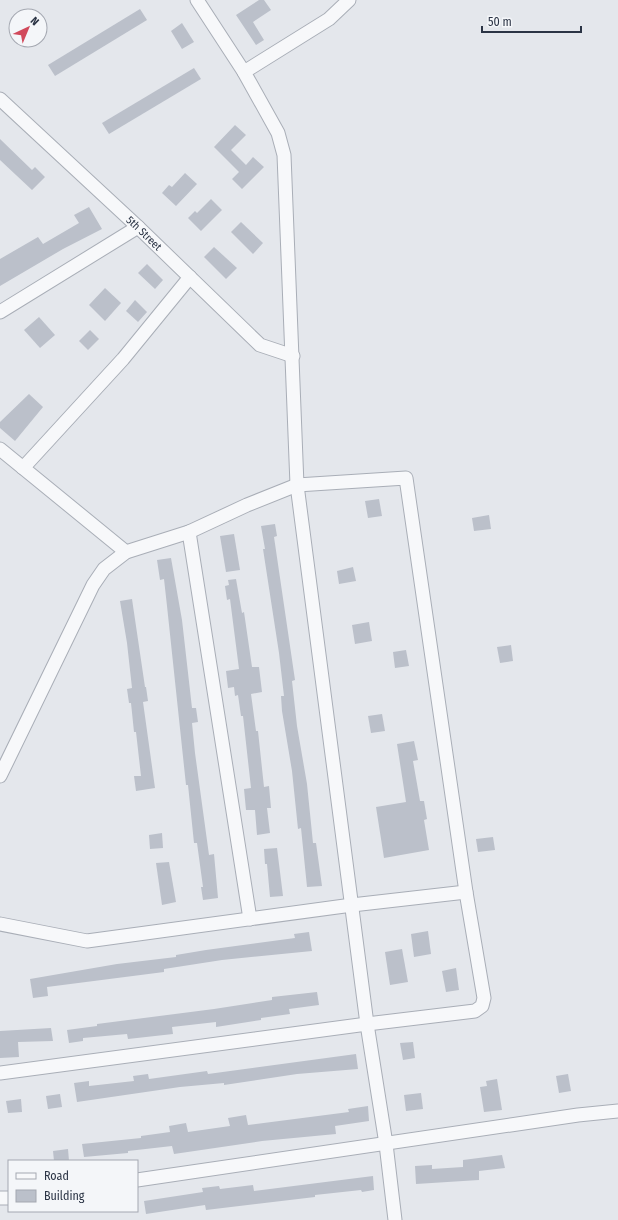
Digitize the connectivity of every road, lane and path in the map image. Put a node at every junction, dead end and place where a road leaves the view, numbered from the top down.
1 (197, 0) edge
2 (349, 0) edge
3 (244, 72) junction
4 (0, 99) edge
5 (138, 226) junction
6 (190, 277) junction
7 (0, 312) edge
8 (293, 356) junction
9 (0, 449) edge
10 (23, 468) junction
11 (297, 485) junction
12 (189, 532) junction
13 (126, 552) junction
14 (0, 776) edge
15 (466, 892) junction
16 (352, 905) junction
17 (250, 919) junction
18 (0, 924) edge
19 (367, 1024) junction
20 (0, 1073) edge
21 (618, 1111) edge
22 (386, 1144) junction
23 (138, 1180) edge
24 (395, 1220) edge

1 - 3 street
2 - 3 street
3 - 8 street
4 - 5 street, 5th Street
5 - 6 street, 5th Street
5 - 7 street
6 - 8 street, 5th Street
6 - 10 street
8 - 11 street
9 - 10 street
10 - 13 street
11 - 12 street
11 - 15 street
11 - 16 street
12 - 13 street
12 - 17 street
13 - 14 street
15 - 16 street
15 - 19 street
16 - 17 street
16 - 19 street
17 - 18 street
19 - 20 street
19 - 22 street
21 - 22 street
22 - 23 street
22 - 24 street

